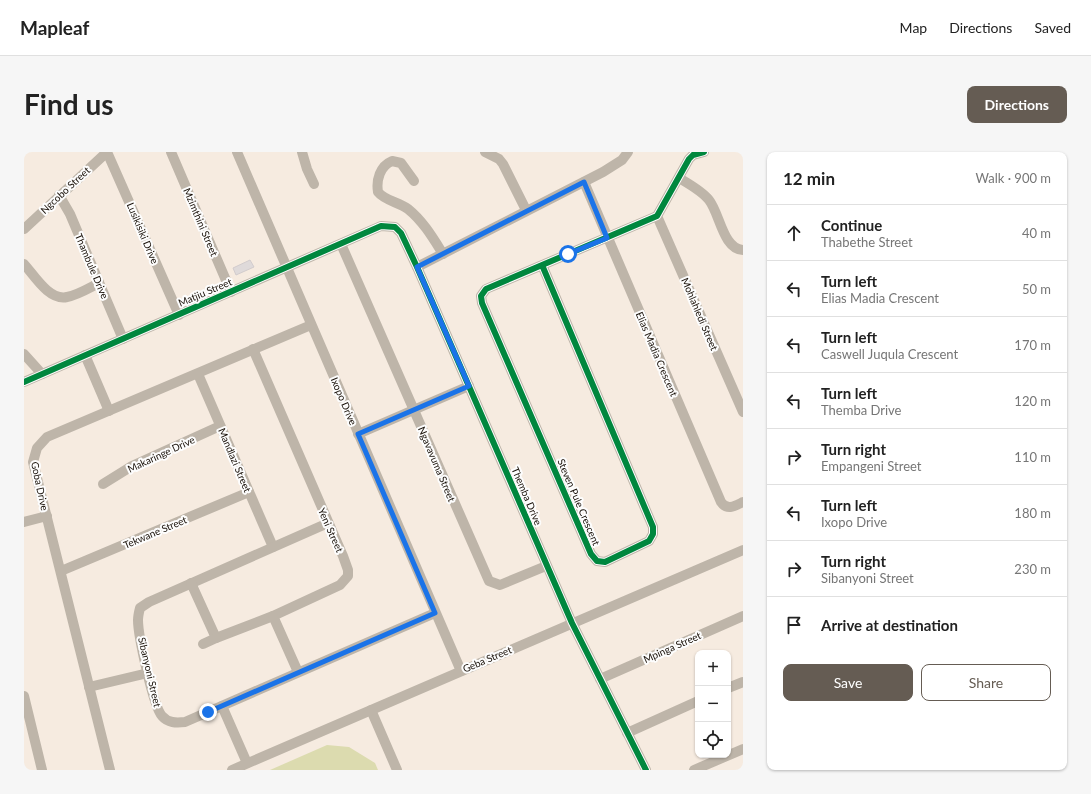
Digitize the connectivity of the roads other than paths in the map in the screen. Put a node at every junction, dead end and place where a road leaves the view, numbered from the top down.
1 (107, 152) edge
2 (171, 152) edge
3 (237, 152) edge
4 (302, 152) edge
5 (485, 152) edge
6 (628, 152) edge
7 (704, 152) edge
8 (679, 178) junction
9 (414, 181) dead end
10 (584, 182) junction
11 (314, 184) dead end
12 (59, 195) junction
13 (526, 210) junction
14 (657, 216) junction
15 (395, 227) joint
16 (24, 229) edge
17 (607, 238) junction
18 (341, 244) junction
19 (743, 250) edge
20 (443, 254) junction
21 (24, 264) edge
22 (542, 265) junction
23 (417, 267) junction
24 (287, 268) junction
25 (99, 283) junction
26 (232, 292) junction
27 (178, 314) junction
28 (311, 325) junction
29 (123, 339) junction
30 (253, 349) junction
31 (24, 354) edge
32 (85, 355) junction
33 (42, 374) junction
34 (198, 374) junction
35 (24, 382) edge
36 (469, 386) junction
37 (413, 409) junction
38 (109, 411) junction
39 (743, 412) edge
40 (220, 426) junction
41 (358, 434) junction
42 (103, 484) dead end
43 (249, 492) junction
44 (743, 502) edge
45 (46, 516) junction
46 (24, 522) edge
47 (328, 523) junction
48 (273, 547) junction
49 (743, 550) edge
50 (546, 566) junction
51 (61, 571) junction
52 (191, 583) junction
53 (435, 613) junction
54 (273, 616) junction
55 (743, 616) edge
56 (572, 623) junction
57 (216, 638) junction
58 (203, 644) dead end
59 (461, 671) junction
60 (298, 672) junction
61 (148, 673) junction
62 (600, 679) junction
63 (743, 682) edge
64 (89, 687) junction
65 (731, 687) edge
66 (24, 696) edge
67 (695, 703) edge
68 (222, 706) junction
69 (371, 710) junction
70 (627, 733) junction
71 (743, 749) edge
72 (247, 763) junction
73 (42, 770) edge
74 (110, 770) edge
75 (232, 770) edge
76 (397, 770) edge
77 (646, 770) edge
78 (694, 770) edge

1 - 12 street, Ngcobo Street
1 - 27 street, Lusikisiki Drive
2 - 26 street, Mzimthini Street
3 - 24 street, Ixopo Drive
4 - 11 street
5 - 13 street
6 - 10 street
7 - 8 street
8 - 14 street
8 - 19 street
9 - 20 street
10 - 13 street
10 - 17 street, Elias Madia Crescent
12 - 16 street, Ngcobo Street
12 - 25 street, Thambule Drive
13 - 20 street
14 - 17 street
14 - 39 street, Mohlahledi Street
15 - 18 street, Matjiu Street
15 - 23 street, Themba Drive
17 - 22 street
17 - 44 street, Elias Madia Crescent
18 - 24 street, Matjiu Street
18 - 37 street, Ngavavuma Street
20 - 23 street
21 - 25 street
22 - 22 street, Steven Pule Crescent
23 - 36 street, Themba Drive
24 - 26 street, Matjiu Street
24 - 28 street, Ixopo Drive
25 - 29 street, Thambule Drive
26 - 27 street, Matjiu Street
27 - 29 street, Matjiu Street
28 - 30 street, Goba Drive
28 - 41 street, Ixopo Drive
29 - 32 street, Matjiu Street
30 - 34 street, Goba Drive
30 - 47 street, Yeni Street
31 - 33 street
32 - 33 street, Matjiu Street
32 - 38 street
33 - 35 street, Matjiu Street
34 - 38 street, Goba Drive
34 - 40 street, Mandlazi Street
36 - 37 street
36 - 50 street, Themba Drive
37 - 41 street
37 - 50 street, Ngavavuma Street
38 - 45 street, Goba Drive
40 - 42 street, Makaringe Drive
40 - 43 street, Mandlazi Street
41 - 53 street, Ixopo Drive
43 - 48 street, Mandlazi Street
43 - 51 street, Tekwane Street
45 - 46 street
45 - 51 street, Goba Drive
47 - 48 street, Sibanyoni Street
47 - 54 street, Yeni Street
48 - 52 street, Sibanyoni Street
49 - 56 street, Geba Street
50 - 56 street, Themba Drive
51 - 64 street, Goba Drive
52 - 57 street
52 - 61 street, Sibanyoni Street
53 - 59 street, Ixopo Drive
53 - 60 street, Sibanyoni Street
54 - 57 street, Yeni Street
54 - 60 street
55 - 62 street, Mpinga Street
56 - 59 street, Geba Street
56 - 62 street, Themba Drive
57 - 58 street, Yeni Street
59 - 69 street, Geba Street
60 - 68 street, Sibanyoni Street
61 - 64 street
61 - 68 street, Sibanyoni Street
62 - 70 street, Themba Drive
63 - 65 street
64 - 74 street, Goba Drive
66 - 73 street
67 - 70 street
68 - 72 street
69 - 72 street, Geba Street
69 - 76 street
70 - 77 street, Themba Drive
71 - 78 street
72 - 75 street, Geba Street

